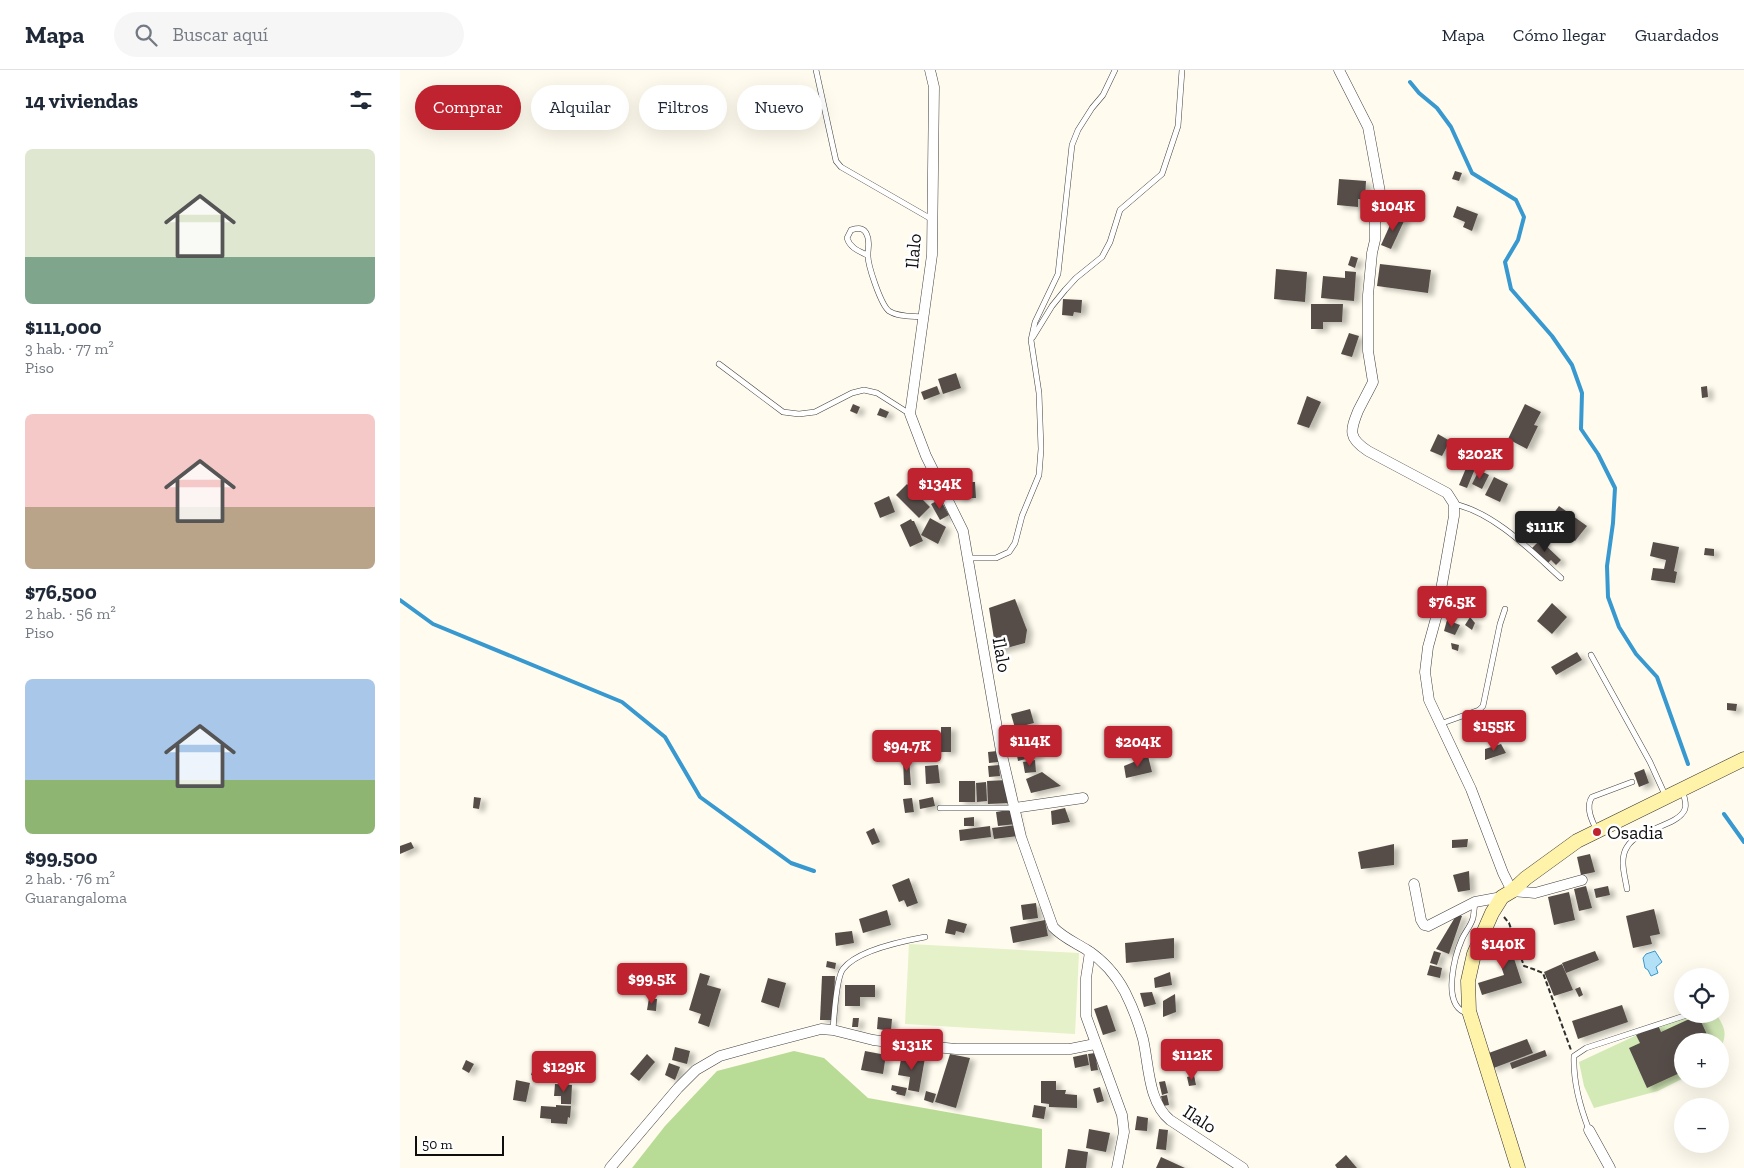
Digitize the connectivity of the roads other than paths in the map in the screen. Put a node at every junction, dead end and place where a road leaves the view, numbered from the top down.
1 (816, 70) edge
2 (930, 70) edge
3 (1115, 70) edge
4 (1182, 70) edge
5 (1339, 70) edge
6 (933, 221) junction
7 (867, 255) junction
8 (923, 318) junction
9 (1031, 340) junction
10 (719, 364) dead end
11 (910, 414) junction
12 (1454, 504) junction
13 (968, 558) junction
14 (1562, 578) dead end
15 (1505, 609) dead end
16 (1591, 655) dead end
17 (1439, 724) junction
18 (1744, 758) edge
19 (1632, 782) dead end
20 (1682, 790) junction
21 (1083, 798) dead end
22 (1666, 798) junction
23 (940, 808) dead end
24 (1014, 808) junction
25 (1597, 831) junction
26 (1582, 880) dead end
27 (1414, 884) dead end
28 (1627, 889) dead end
29 (1507, 894) junction
30 (1475, 902) junction
31 (925, 937) dead end
32 (1090, 952) junction
33 (1469, 1011) junction
34 (1674, 1019) edge
35 (833, 1030) junction
36 (1095, 1044) junction
37 (1589, 1130) joint
38 (610, 1168) edge
39 (1116, 1168) edge
40 (1244, 1168) edge
41 (1518, 1168) edge
42 (1610, 1168) edge

1 - 6 lane
2 - 6 street, Ilalo
3 - 9 lane
4 - 9 lane
5 - 12 street
6 - 8 street, Ilalo
7 - 7 lane
7 - 8 lane
8 - 11 street, Ilalo
9 - 13 lane
10 - 11 lane
11 - 13 street, Ilalo
12 - 14 lane
12 - 17 street
13 - 24 street, Ilalo
15 - 17 lane
16 - 22 lane
17 - 29 street
18 - 20 main road
19 - 25 lane
20 - 22 main road
20 - 28 lane
21 - 24 street
22 - 25 main road
23 - 24 lane
24 - 32 street, Ilalo
25 - 29 main road
26 - 29 street
27 - 30 street
29 - 30 street
29 - 33 main road
30 - 33 lane
31 - 35 lane
32 - 36 street
32 - 40 street, Ilalo
33 - 41 main road
34 - 37 lane
35 - 36 street
35 - 38 street
36 - 39 street
37 - 42 street

